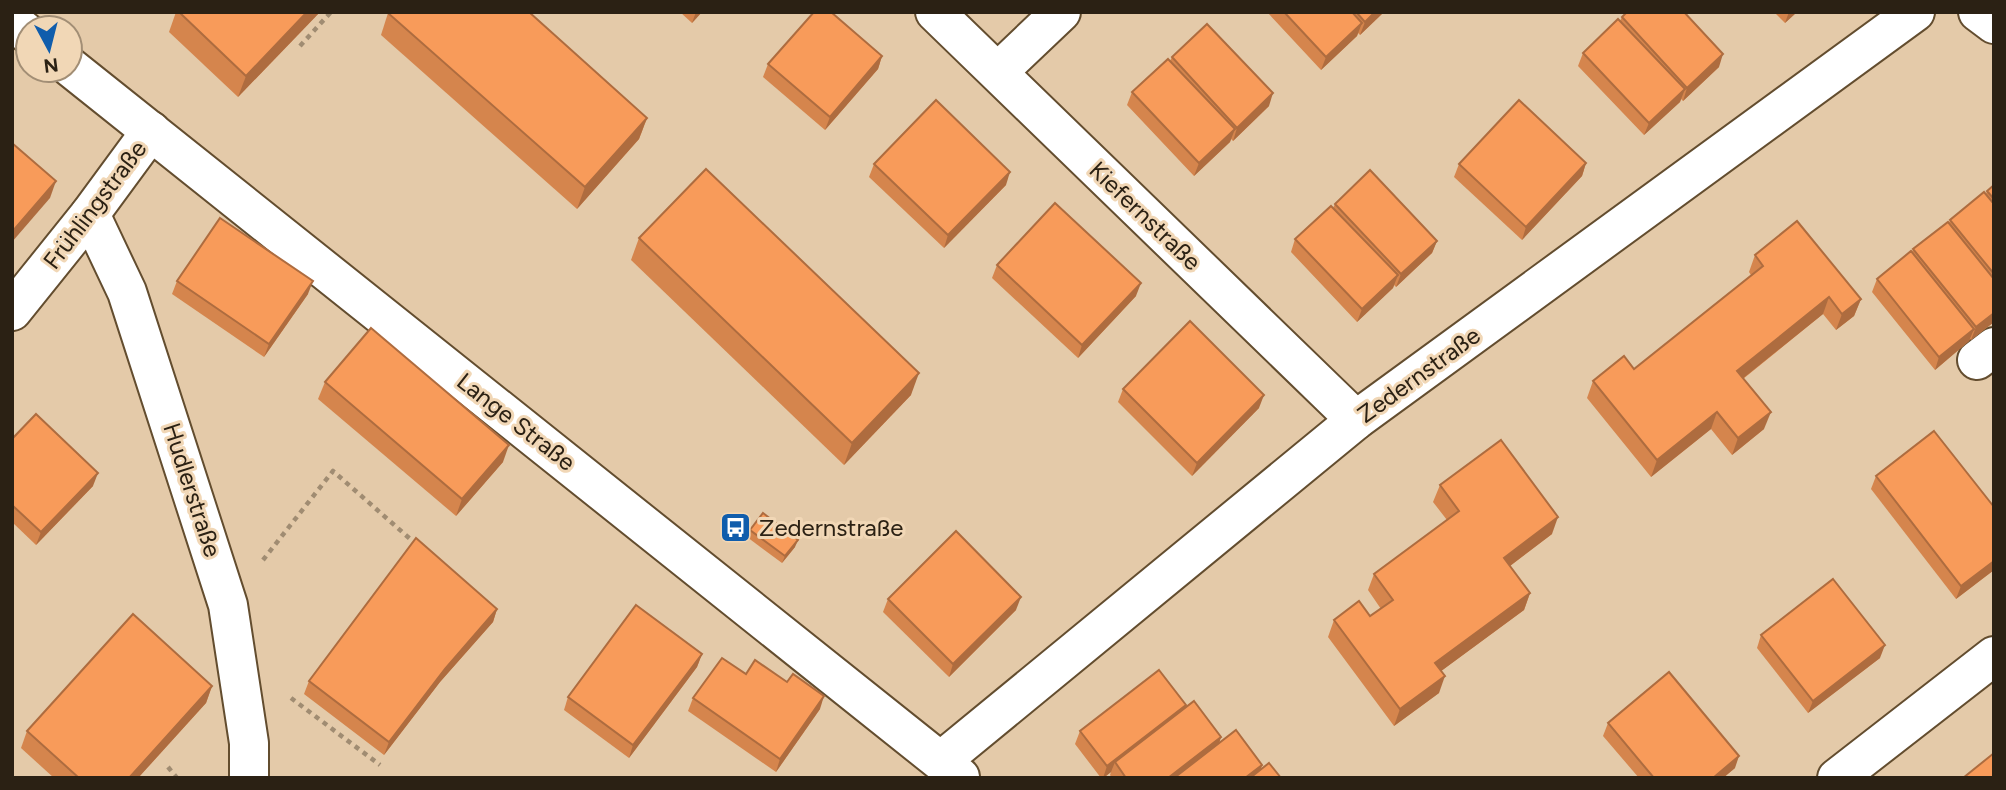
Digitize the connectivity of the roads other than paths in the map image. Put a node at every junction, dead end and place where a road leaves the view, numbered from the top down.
1 (934, 12) edge
2 (1061, 12) edge
3 (1915, 12) edge
4 (1978, 12) edge
5 (1994, 24) edge
6 (998, 72) junction
7 (84, 78) edge
8 (151, 131) junction
9 (90, 214) junction
10 (12, 311) edge
11 (1356, 420) junction
12 (1994, 656) edge
13 (951, 770) edge
14 (249, 778) edge
15 (1837, 778) edge

1 - 6 street, Kiefernstraße
2 - 6 street
3 - 11 street, Zedernstraße
4 - 5 street
6 - 11 street, Kiefernstraße
7 - 8 street, Lange Straße
8 - 9 street, Frühlingstraße
8 - 13 street, Lange Straße
9 - 10 street, Frühlingstraße
9 - 14 street, Hudlerstraße
11 - 13 street, Zedernstraße
12 - 15 street

